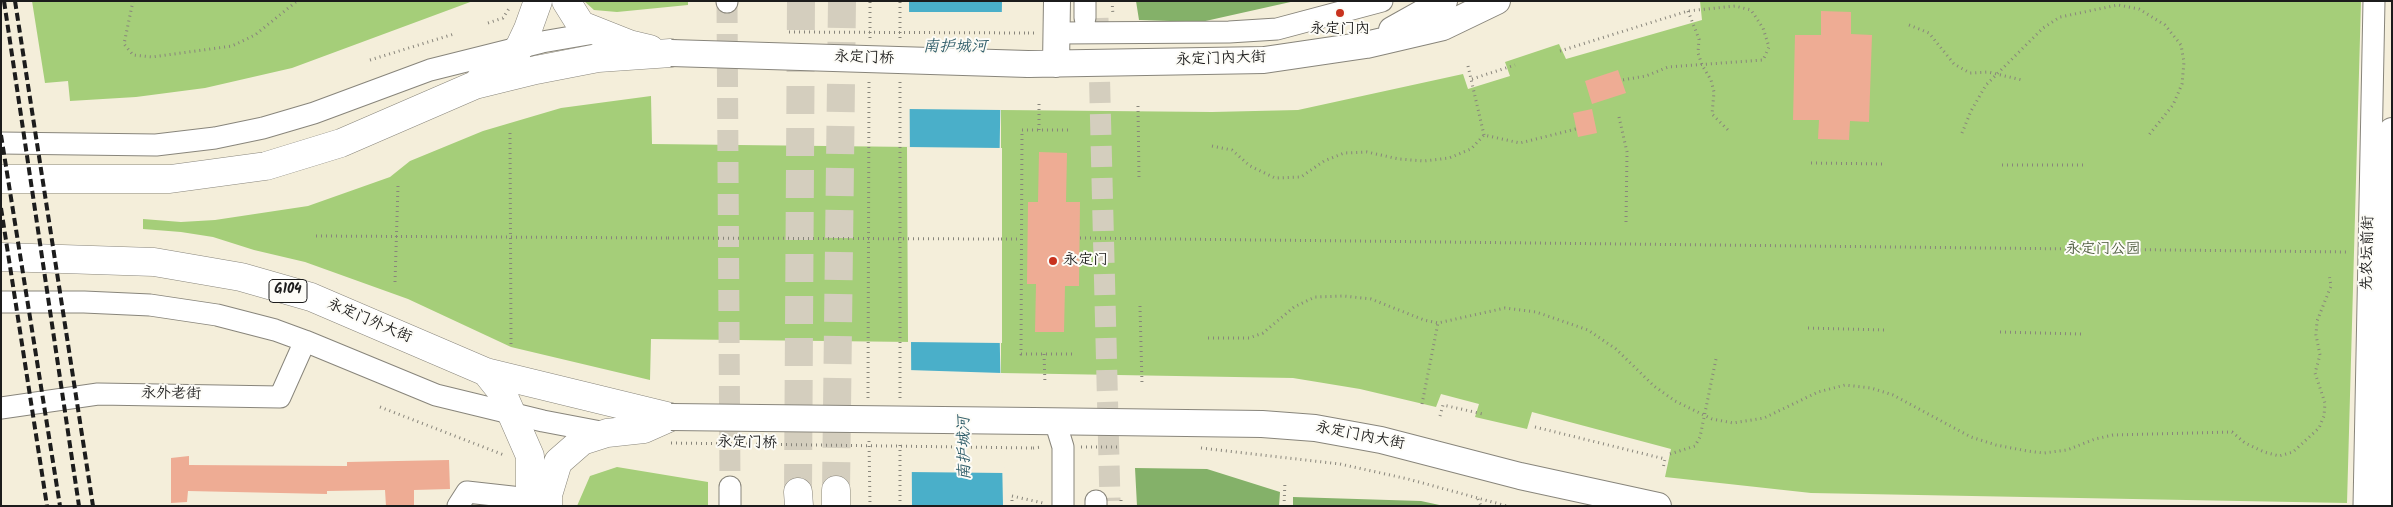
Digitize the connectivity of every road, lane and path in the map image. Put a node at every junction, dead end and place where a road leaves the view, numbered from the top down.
1 (133, 1) edge
2 (297, 1) edge
3 (538, 1) edge
4 (566, 1) edge
5 (870, 1) edge
6 (900, 1) edge
7 (1057, 1) edge
8 (1112, 1) edge
9 (1382, 1) edge
10 (1444, 1) edge
11 (1497, 1) edge
12 (2374, 1) edge
13 (510, 7) dead end
14 (1096, 11) edge
15 (1688, 11) junction
16 (488, 23) dead end
17 (1909, 25) dead end
18 (600, 32) junction
19 (780, 32) dead end
20 (1028, 33) dead end
21 (1057, 33) junction
22 (454, 34) dead end
23 (870, 41) dead end
24 (900, 41) dead end
25 (1366, 45) junction
26 (519, 48) junction
27 (1560, 51) dead end
28 (671, 53) junction
29 (370, 60) dead end
30 (1056, 64) junction
31 (1515, 65) dead end
32 (1702, 65) junction
33 (1468, 66) dead end
34 (869, 71) dead end
35 (1997, 74) junction
36 (1472, 79) junction
37 (900, 80) dead end
38 (1622, 80) dead end
39 (2022, 80) dead end
40 (475, 85) junction
41 (1040, 104) dead end
42 (1138, 106) dead end
43 (1619, 117) dead end
44 (1576, 129) dead end
45 (1039, 130) junction
46 (1068, 130) dead end
47 (1729, 131) dead end
48 (2392, 131) edge
49 (510, 133) dead end
50 (1962, 133) dead end
51 (1484, 135) junction
52 (2148, 136) dead end
53 (1, 143) edge
54 (1212, 146) dead end
55 (1811, 164) dead end
56 (1885, 164) dead end
57 (2002, 165) dead end
58 (2086, 165) dead end
59 (1, 179) edge
60 (1139, 180) dead end
61 (398, 186) dead end
62 (1626, 222) dead end
63 (316, 236) dead end
64 (396, 237) junction
65 (510, 237) junction
66 (1080, 238) dead end
67 (868, 239) junction
68 (900, 239) junction
69 (1020, 240) junction
70 (2370, 252) junction
71 (1, 257) edge
72 (2329, 274) dead end
73 (395, 282) dead end
74 (1, 302) edge
75 (1140, 306) dead end
76 (1438, 323) junction
77 (1808, 328) dead end
78 (1884, 330) dead end
79 (2000, 332) dead end
80 (2081, 334) dead end
81 (1208, 338) dead end
82 (305, 341) junction
83 (511, 347) dead end
84 (1044, 354) junction
85 (1072, 354) dead end
86 (1716, 359) dead end
87 (486, 372) junction
88 (1045, 384) dead end
89 (1142, 384) dead end
90 (868, 402) dead end
91 (1422, 404) dead end
92 (380, 407) dead end
93 (900, 407) dead end
94 (1, 408) edge
95 (514, 414) junction
96 (1483, 414) dead end
97 (1440, 416) dead end
98 (1705, 416) junction
99 (1044, 421) junction
100 (1535, 427) dead end
101 (671, 430) junction
102 (607, 433) junction
103 (900, 437) dead end
104 (869, 440) dead end
105 (1128, 446) dead end
106 (1063, 447) junction
107 (1193, 447) dead end
108 (1033, 448) dead end
109 (1670, 454) dead end
110 (508, 460) dead end
111 (1662, 469) dead end
112 (1285, 481) dead end
113 (1478, 498) junction
114 (536, 503) edge
115 (1635, 503) edge
116 (458, 506) edge
117 (870, 506) edge
118 (900, 506) edge
119 (1012, 506) edge
120 (1043, 506) edge
121 (1064, 506) edge
122 (1284, 506) edge
123 (1481, 506) edge
124 (1507, 506) edge
125 (1658, 506) edge
126 (2364, 506) edge
127 (2384, 506) edge

1 - 2 path
3 - 26 highway
4 - 18 highway
5 - 23 path
6 - 24 path
7 - 21 main road
8 - 14 path
9 - 21 street
10 - 25 main road
11 - 25 main road, 永定门内大街
12 - 70 street, 先农坛前街
13 - 16 path
15 - 27 path
15 - 32 path
15 - 32 path
17 - 35 path
18 - 26 street
18 - 28 highway
19 - 20 path, 永定门桥, bridge
21 - 30 main road
22 - 29 path
25 - 30 main road, 永定门内大街
26 - 40 highway
26 - 53 street
28 - 30 main road, 永定门桥, bridge
28 - 40 highway
31 - 36 path
32 - 38 path
32 - 47 path
33 - 36 path
34 - 67 path
35 - 39 path
35 - 50 path
35 - 52 path
36 - 51 path
37 - 68 path
40 - 59 highway
41 - 45 path
42 - 60 path
43 - 62 path
44 - 51 path
45 - 46 path
45 - 69 path
48 - 127 main road, 先农坛前街
49 - 65 path
51 - 54 path
55 - 56 path
57 - 58 path
61 - 64 path
63 - 64 path
64 - 65 path
64 - 73 path
65 - 67 path, bridge
65 - 83 path
66 - 70 path
67 - 68 path, bridge
67 - 90 path
68 - 69 path, bridge
68 - 93 path
69 - 84 path
70 - 126 street, 先农坛前街
71 - 87 highway, 永定门外大街 / G104
72 - 98 path
74 - 82 street
75 - 89 path
76 - 81 path
76 - 91 path
76 - 98 path
77 - 78 path
79 - 80 path
82 - 94 street, 永外老街
82 - 95 street
84 - 85 path
84 - 88 path
86 - 98 path
87 - 95 highway
87 - 101 highway, 永定门外大街 / G104
92 - 110 path
95 - 102 street
95 - 114 highway
96 - 97 path
98 - 109 path
99 - 101 main road, 永定门桥, bridge
99 - 106 street
99 - 115 main road, 永定门内大街
100 - 111 path
101 - 102 highway
101 - 108 path, 永定门桥, bridge
102 - 114 highway
103 - 118 path
104 - 117 path
105 - 106 path
106 - 121 street
107 - 113 path
112 - 122 path
113 - 123 path
113 - 124 path
114 - 116 street
115 - 125 main road, 永定门内大街
119 - 120 path

